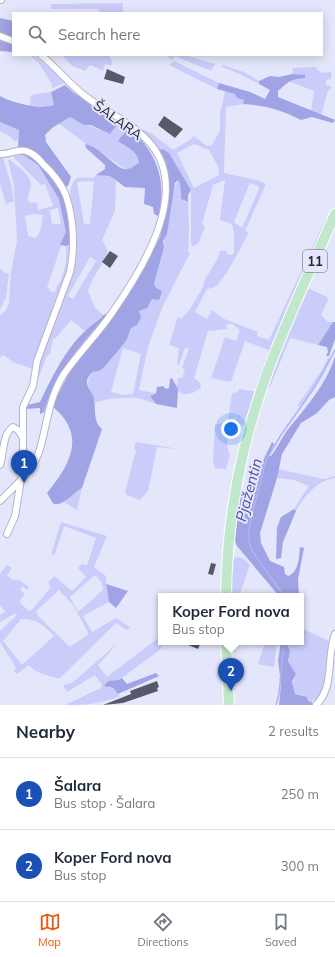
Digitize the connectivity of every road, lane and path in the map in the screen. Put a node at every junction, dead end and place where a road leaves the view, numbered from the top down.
1 (0, 36) edge
2 (12, 41) edge
3 (42, 56) edge
4 (0, 154) edge
5 (335, 214) edge
6 (23, 438) junction
7 (0, 465) edge
8 (23, 477) junction
9 (0, 501) edge
10 (7, 534) dead end
11 (226, 593) edge
12 (335, 634) edge
13 (226, 645) edge
14 (229, 705) edge
15 (316, 705) edge

1 - 2 street
3 - 8 street, ŠALARA
4 - 6 street
5 - 11 main road, 11
6 - 7 street
6 - 8 street
8 - 9 street, ŠALARA
8 - 10 street
12 - 15 street
13 - 14 main road

